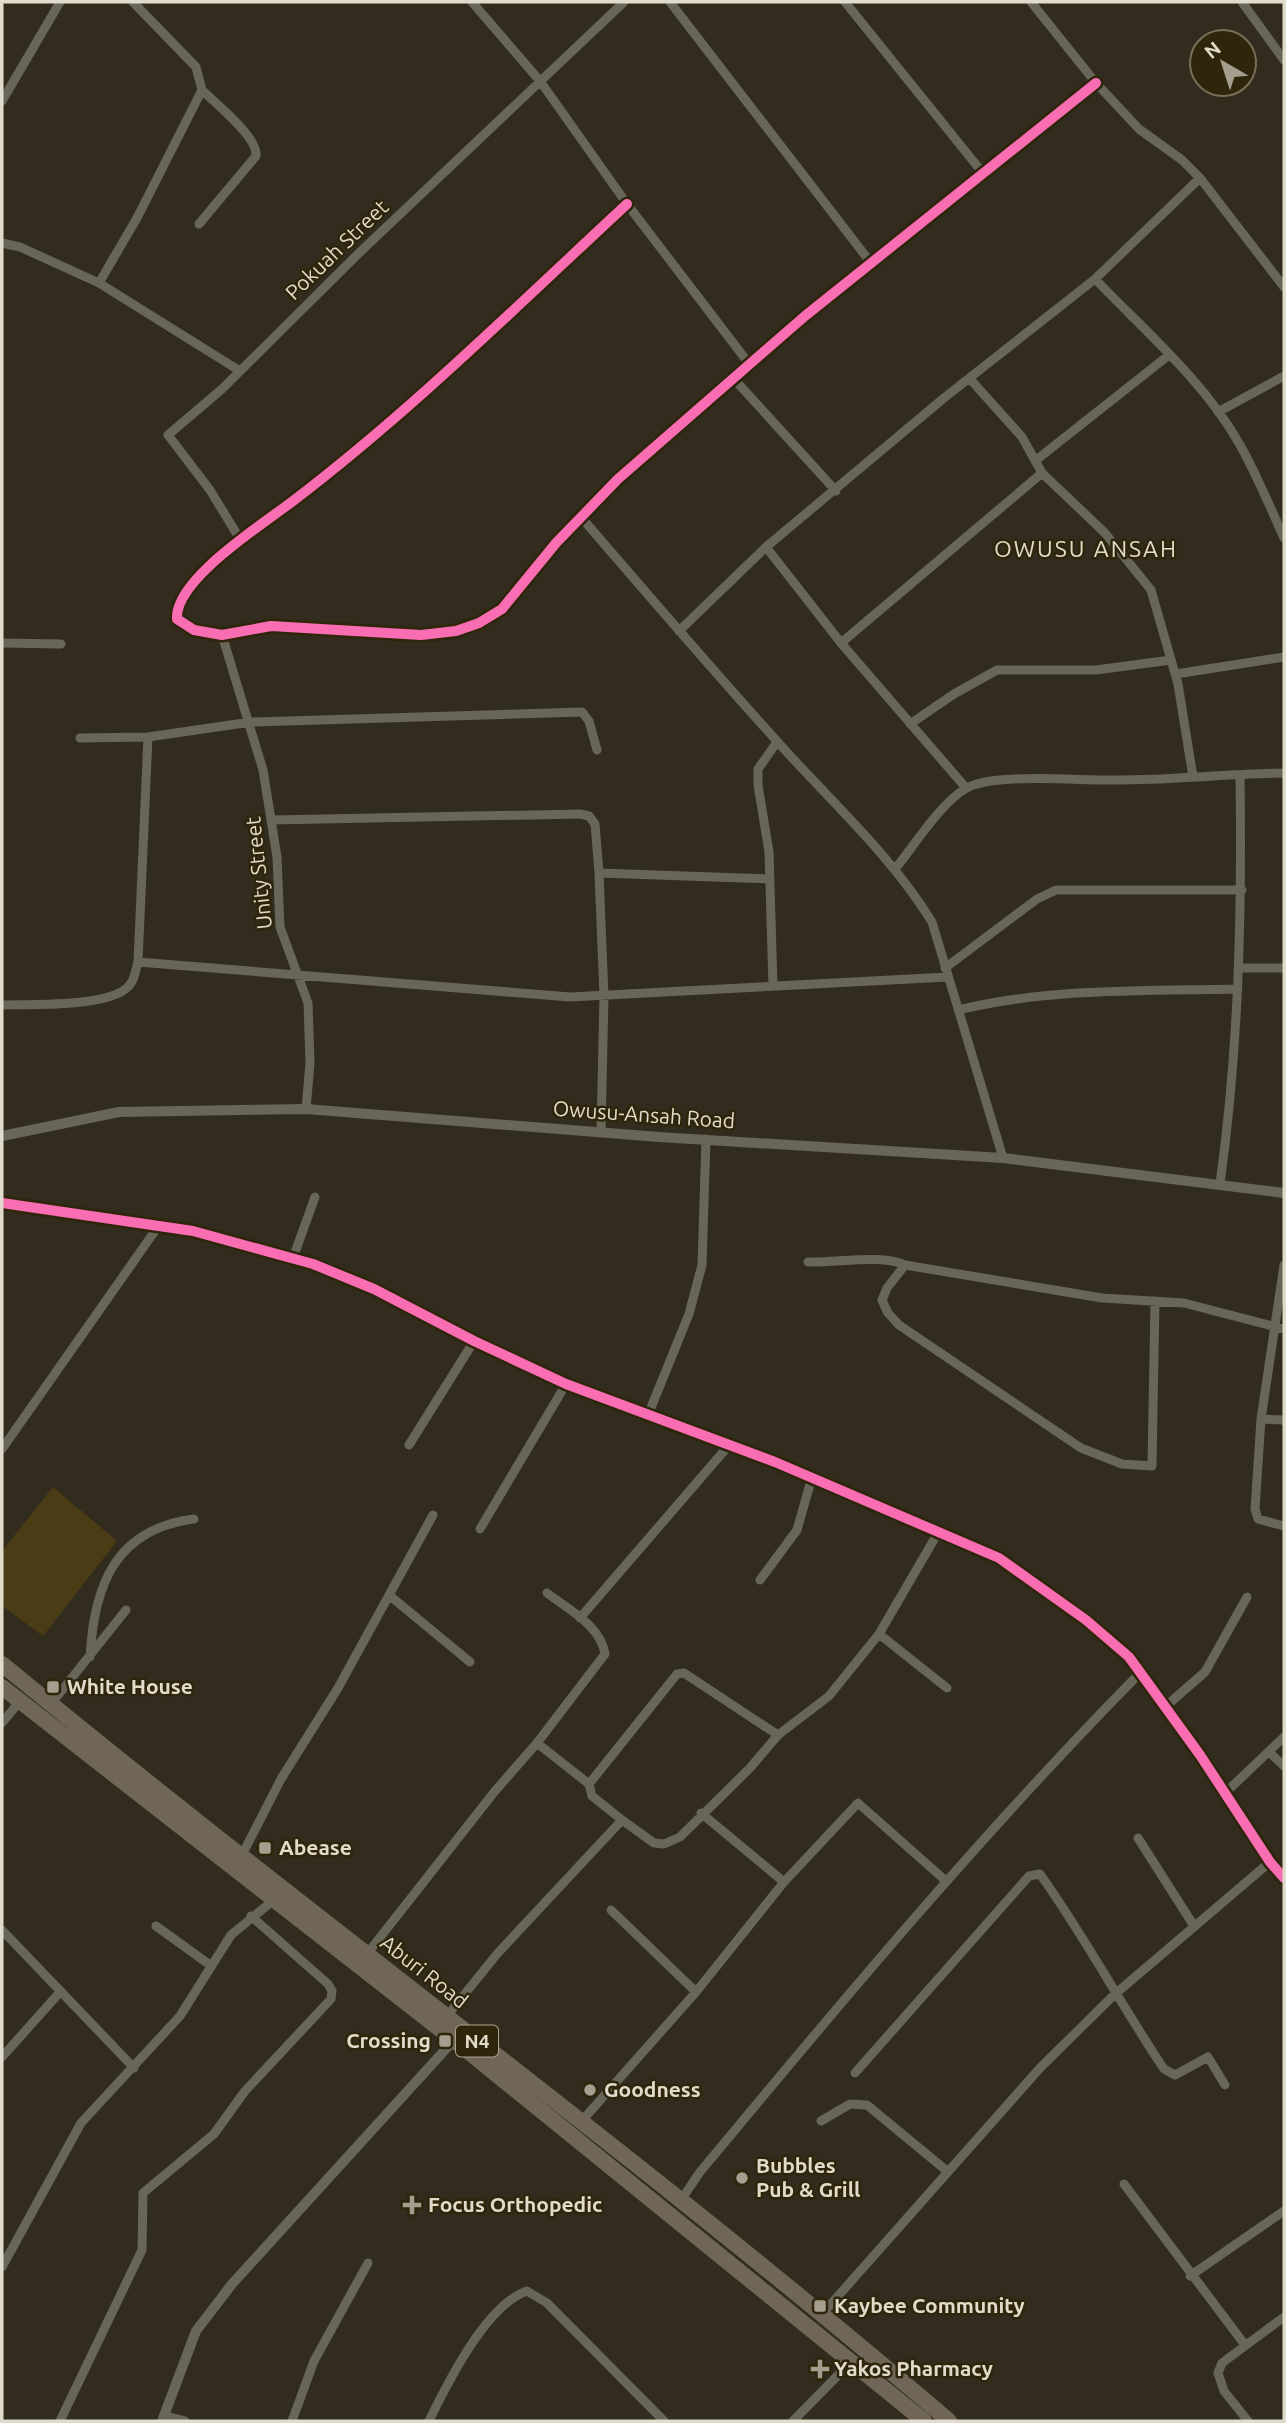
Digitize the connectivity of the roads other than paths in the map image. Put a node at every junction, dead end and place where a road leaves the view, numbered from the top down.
1 (60, 2) edge
2 (133, 2) edge
3 (472, 2) edge
4 (624, 2) edge
5 (670, 2) edge
6 (845, 2) edge
7 (1031, 2) edge
8 (1242, 2) edge
9 (1284, 60) edge
10 (540, 81) junction
11 (1096, 83) junction
12 (202, 90) junction
13 (2, 101) edge
14 (982, 172) junction
15 (1200, 178) junction
16 (627, 204) junction
17 (199, 224) dead end
18 (2, 243) edge
19 (871, 263) junction
20 (1095, 279) junction
21 (99, 282) junction
22 (1284, 287) edge
23 (1169, 355) junction
24 (750, 365) junction
25 (240, 371) junction
26 (1284, 376) edge
27 (734, 379) junction
28 (970, 379) junction
29 (1218, 412) junction
30 (1035, 461) junction
31 (1042, 473) junction
32 (836, 491) junction
33 (581, 517) junction
34 (1284, 538) edge
35 (241, 541) junction
36 (766, 547) junction
37 (679, 631) junction
38 (222, 635) junction
39 (2, 643) edge
40 (841, 643) junction
41 (61, 644) dead end
42 (1284, 657) edge
43 (1171, 660) junction
44 (1175, 674) junction
45 (251, 722) junction
46 (910, 724) junction
47 (148, 737) junction
48 (80, 738) dead end
49 (777, 742) junction
50 (597, 750) dead end
51 (1284, 773) edge
52 (1240, 775) junction
53 (1193, 777) junction
54 (966, 788) junction
55 (272, 820) junction
56 (895, 869) junction
57 (599, 873) junction
58 (770, 878) junction
59 (1242, 890) junction
60 (138, 962) junction
61 (1240, 968) junction
62 (1284, 968) edge
63 (947, 973) junction
64 (299, 976) junction
65 (773, 986) junction
66 (1238, 989) junction
67 (604, 996) junction
68 (2, 1005) edge
69 (958, 1010) junction
70 (306, 1108) junction
71 (601, 1132) junction
72 (2, 1136) edge
73 (706, 1139) junction
74 (1003, 1158) junction
75 (1220, 1184) junction
76 (1284, 1193) edge
77 (315, 1197) dead end
78 (2, 1203) edge
79 (157, 1228) junction
80 (293, 1258) junction
81 (808, 1262) dead end
82 (905, 1265) junction
83 (1284, 1265) edge
84 (1154, 1300) junction
85 (1280, 1328) edge
86 (474, 1341) junction
87 (566, 1384) junction
88 (649, 1415) junction
89 (1261, 1419) junction
90 (1284, 1420) edge
91 (730, 1444) junction
92 (409, 1445) dead end
93 (2, 1449) edge
94 (812, 1477) junction
95 (433, 1515) dead end
96 (194, 1519) dead end
97 (1284, 1526) edge
98 (480, 1529) dead end
99 (939, 1531) junction
100 (760, 1580) dead end
101 (547, 1593) dead end
102 (389, 1594) junction
103 (1247, 1597) dead end
104 (126, 1610) dead end
105 (580, 1618) junction
106 (879, 1634) junction
107 (90, 1657) junction
108 (470, 1662) dead end
109 (2, 1664) edge
110 (1140, 1673) junction
111 (2, 1687) edge
112 (947, 1688) dead end
113 (20, 1701) junction
114 (51, 1704) junction
115 (1165, 1707) junction
116 (2, 1723) edge
117 (778, 1735) junction
118 (1284, 1737) edge
119 (537, 1743) junction
120 (1269, 1752) junction
121 (1284, 1766) edge
122 (589, 1784) junction
123 (1223, 1795) junction
124 (701, 1813) junction
125 (621, 1820) junction
126 (1138, 1838) dead end
127 (242, 1855) junction
128 (1270, 1862) junction
129 (1284, 1878) edge
130 (946, 1881) junction
131 (784, 1882) junction
132 (275, 1899) junction
133 (611, 1910) dead end
134 (251, 1916) junction
135 (156, 1926) dead end
136 (1194, 1926) junction
137 (2, 1930) edge
138 (367, 1954) junction
139 (210, 1965) junction
140 (61, 1991) junction
141 (696, 1992) junction
142 (1114, 1995) junction
143 (447, 2016) junction
144 (454, 2040) junction
145 (2, 2057) edge
146 (134, 2068) junction
147 (855, 2073) dead end
148 (1225, 2085) dead end
149 (821, 2121) dead end
150 (580, 2123) junction
151 (947, 2171) junction
152 (1124, 2184) dead end
153 (664, 2187) junction
154 (681, 2200) junction
155 (654, 2201) junction
156 (1284, 2211) edge
157 (368, 2263) dead end
158 (2, 2267) edge
159 (1191, 2276) junction
160 (823, 2313) junction
161 (1284, 2317) edge
162 (1245, 2345) junction
163 (852, 2361) junction
164 (163, 2419) edge
165 (60, 2421) edge
166 (185, 2421) edge
167 (292, 2421) edge
168 (429, 2421) edge
169 (664, 2421) edge
170 (793, 2421) edge
171 (924, 2421) edge
172 (949, 2421) edge
173 (1248, 2421) edge

1 - 13 street
2 - 12 street
3 - 10 street
4 - 10 street, Pokuah Street
5 - 19 street
6 - 14 street
7 - 11 street
8 - 9 street
10 - 16 street
10 - 25 street, Pokuah Street
11 - 14 street
11 - 15 street
12 - 17 street
12 - 21 street
14 - 19 street
15 - 20 street
15 - 22 street
16 - 24 street
16 - 35 street
18 - 21 street
19 - 24 street
20 - 23 street
20 - 28 street
21 - 25 street
23 - 29 street
23 - 30 street
24 - 27 street
25 - 35 street, Pokuah Street
26 - 29 street
27 - 32 street
27 - 33 street
28 - 30 street
28 - 32 street
29 - 34 street
30 - 31 street
31 - 40 street
31 - 43 street
32 - 36 street
33 - 37 street
33 - 38 street
35 - 38 street
36 - 37 street
36 - 40 street
37 - 49 street
38 - 45 street, Unity Street
39 - 41 street
40 - 46 street
42 - 44 street
43 - 44 street
43 - 46 street
44 - 53 street
45 - 47 street
45 - 50 street
45 - 55 street, Unity Street
46 - 54 street
47 - 48 street
47 - 60 street
49 - 56 street
49 - 58 street
51 - 52 street
52 - 53 street
52 - 59 street
53 - 54 street
54 - 56 street
55 - 57 street
55 - 64 street, Unity Street
56 - 63 street
57 - 58 street
57 - 67 street
58 - 65 street
59 - 61 street
59 - 63 street
60 - 64 street
60 - 68 street
61 - 62 street
61 - 66 street
63 - 65 street
63 - 69 street
64 - 67 street
64 - 70 street, Unity Street
65 - 67 street
66 - 69 street
66 - 75 street
67 - 71 street
69 - 74 street
70 - 71 street, Owusu-Ansah Road
70 - 72 street, Owusu-Ansah Road
71 - 73 street, Owusu-Ansah Road
73 - 74 street, Owusu-Ansah Road
73 - 88 street
74 - 75 street, Owusu-Ansah Road
75 - 76 street, Owusu-Ansah Road
77 - 80 street
78 - 79 street
79 - 80 street
79 - 93 street
80 - 86 street
81 - 82 street
82 - 84 street
82 - 84 street
83 - 85 street
84 - 85 street
85 - 89 street
86 - 87 street
86 - 92 street
87 - 88 street
87 - 98 street
88 - 91 street
89 - 90 street
89 - 97 street
91 - 94 street
91 - 105 street
94 - 99 street
94 - 100 street
95 - 102 street
96 - 107 street
99 - 106 street
99 - 110 street
101 - 105 street
102 - 108 street
102 - 127 street
103 - 115 street
104 - 107 street
105 - 119 street
106 - 112 street
106 - 117 street
107 - 114 street
109 - 114 highway, Aburi Road / N4
110 - 115 street
110 - 130 street
111 - 113 highway, Aburi Road / N4
113 - 116 street
113 - 132 highway, Aburi Road / N4
114 - 127 highway, Aburi Road / N4
115 - 123 street
117 - 122 street
117 - 124 street
118 - 120 street
119 - 122 street
119 - 138 street
120 - 121 street
120 - 123 street
122 - 125 street
123 - 128 street
124 - 125 street
124 - 131 street
125 - 143 street
126 - 136 street
127 - 138 highway, Aburi Road / N4
128 - 129 street
128 - 136 street
130 - 131 street
130 - 154 street
131 - 141 street
132 - 134 street
132 - 144 highway, Aburi Road / N4
133 - 141 street
134 - 139 street
134 - 165 street
135 - 139 street
136 - 142 street
137 - 140 street
138 - 143 highway, Aburi Road / N4
139 - 146 street
140 - 145 street
140 - 146 street
141 - 150 street
142 - 147 street
142 - 148 street
142 - 151 street
143 - 150 highway, Aburi Road / N4
144 - 155 highway, Aburi Road / N4
144 - 164 street
146 - 158 street
149 - 151 street
150 - 153 highway, Aburi Road / N4
151 - 160 street
152 - 159 street
153 - 154 highway, Aburi Road / N4
153 - 155 highway
154 - 160 highway, Aburi Road / N4
155 - 163 highway, Aburi Road / N4
156 - 159 street
157 - 167 street
159 - 162 street
160 - 172 highway, Aburi Road / N4
161 - 162 street
162 - 173 street
163 - 170 street
163 - 171 highway, Aburi Road / N4
164 - 166 street
168 - 169 street

